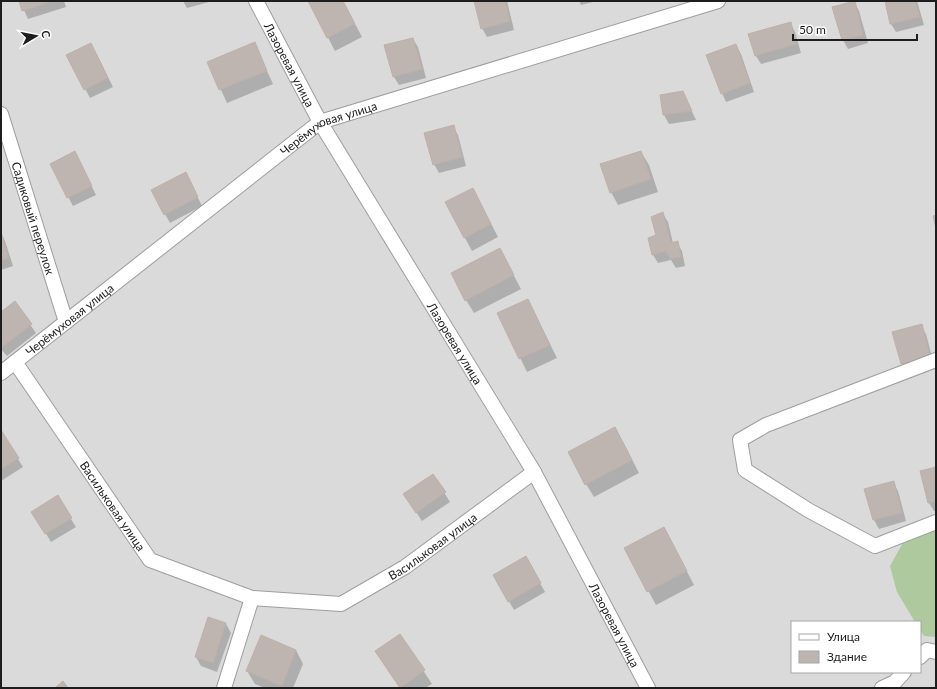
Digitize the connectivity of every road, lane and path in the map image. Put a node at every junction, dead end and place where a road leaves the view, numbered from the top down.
1 (256, 1) edge
2 (718, 1) edge
3 (1, 114) edge
4 (320, 122) junction
5 (66, 322) junction
6 (936, 360) edge
7 (15, 362) junction
8 (1, 374) edge
9 (534, 472) junction
10 (936, 522) edge
11 (252, 598) junction
12 (936, 652) edge
13 (921, 656) edge
14 (903, 673) edge
15 (224, 688) edge
16 (648, 688) edge
17 (882, 688) edge

1 - 4 street, Лазоревая улица
2 - 4 street, Черёмуховая улица
3 - 5 street, Садиковый переулок
4 - 5 street, Черёмуховая улица
4 - 9 street, Лазоревая улица
5 - 7 street, Черёмуховая улица
6 - 10 street
7 - 8 street, Черёмуховая улица
7 - 11 street, Васильковая улица
9 - 11 street, Васильковая улица
9 - 16 street, Лазоревая улица
11 - 15 street
12 - 13 street
14 - 17 street

